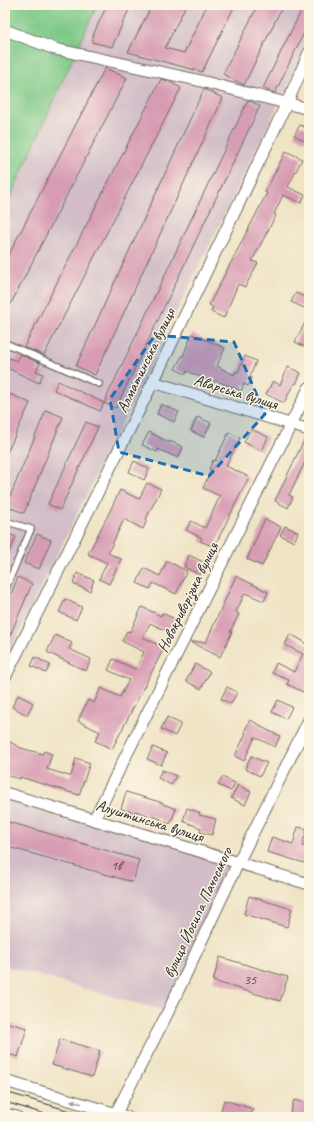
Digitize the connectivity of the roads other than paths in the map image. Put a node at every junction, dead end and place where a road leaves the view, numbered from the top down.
1 (5, 30) edge
2 (309, 53) edge
3 (287, 103) junction
4 (309, 109) edge
5 (5, 344) edge
6 (153, 382) junction
7 (99, 384) dead end
8 (309, 388) edge
9 (290, 424) junction
10 (309, 430) edge
11 (5, 521) edge
12 (5, 590) edge
13 (5, 677) edge
14 (309, 720) edge
15 (5, 793) edge
16 (94, 820) junction
17 (238, 863) junction
18 (309, 884) edge
19 (5, 1081) edge
20 (5, 1114) edge
21 (115, 1115) edge
22 (17, 1117) edge
23 (127, 1117) edge

1 - 3 street
2 - 3 street, Алматинська вулиця
3 - 4 street
3 - 6 street, Алматинська вулиця
5 - 7 lane
6 - 9 street, Аварська вулиця
6 - 13 street, Алматинська вулиця
8 - 9 street, Новокриворізька вулиця
9 - 10 street, Аварська вулиця
9 - 16 street, Новокриворізька вулиця
11 - 12 lane
14 - 17 street, вулиця Йосипа Пачоського
15 - 16 street, Алуштинська вулиця
16 - 17 street, Алуштинська вулиця
17 - 18 street, Алуштинська вулиця
17 - 21 street, вулиця Йосипа Пачоського
21 -> 19 street
20 - 22 street
21 - 23 street

